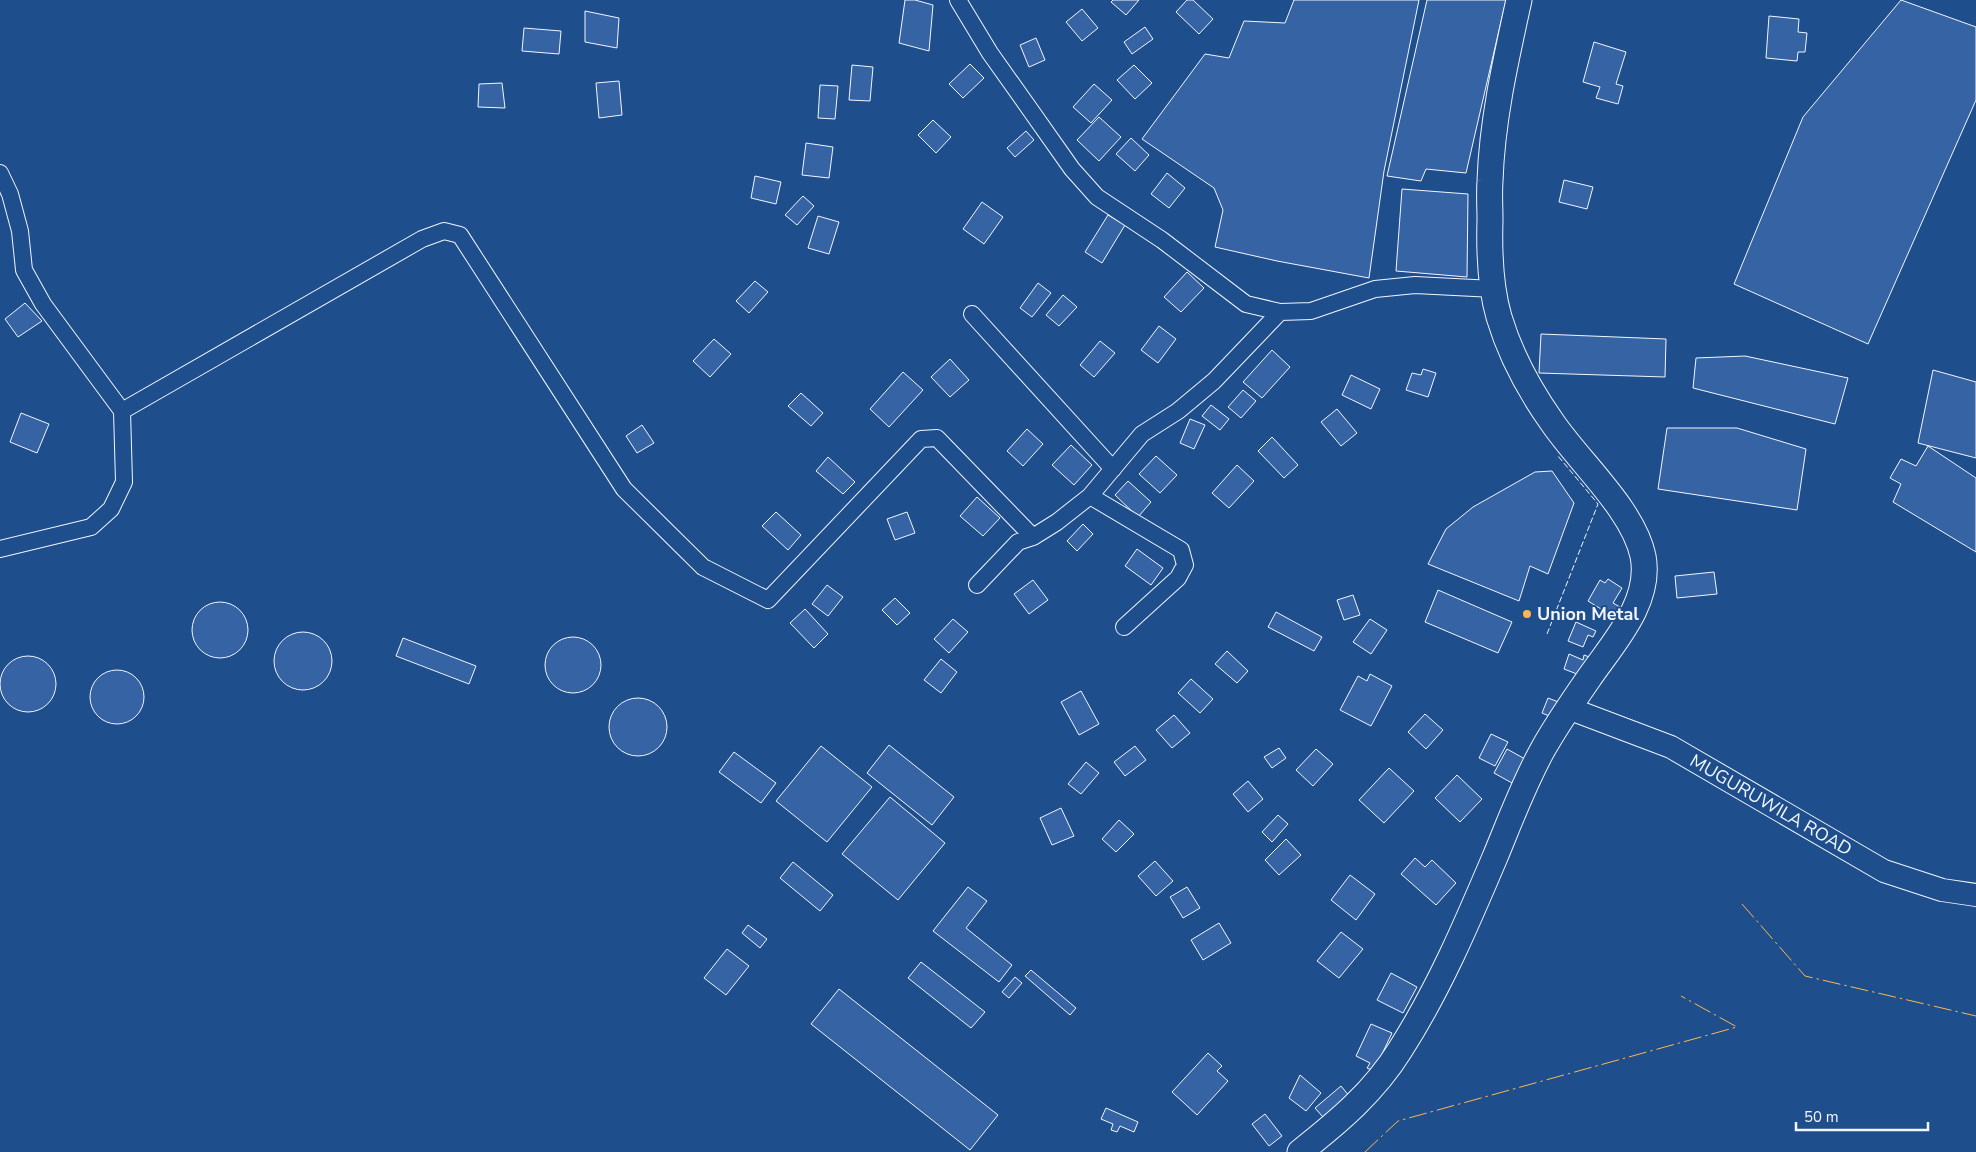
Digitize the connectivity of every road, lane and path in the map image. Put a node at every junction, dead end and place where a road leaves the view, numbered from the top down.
1 (958, 0) edge
2 (1519, 0) edge
3 (0, 173) edge
4 (1494, 289) junction
5 (1280, 312) junction
6 (972, 314) dead end
7 (122, 411) junction
8 (1113, 468) junction
9 (1090, 496) junction
10 (1033, 537) junction
11 (0, 549) edge
12 (976, 585) dead end
13 (1124, 627) dead end
14 (1568, 708) junction
15 (1976, 895) edge
16 (1300, 1152) edge

1 - 5 street
2 - 4 main road
3 - 7 street
4 - 5 street
4 - 14 main road
5 - 8 street
6 - 8 street
7 - 10 street
7 - 11 street
8 - 9 street
9 - 10 street
9 - 13 street
10 - 12 street
14 - 15 street, MUGURUWILA ROAD
14 - 16 main road

